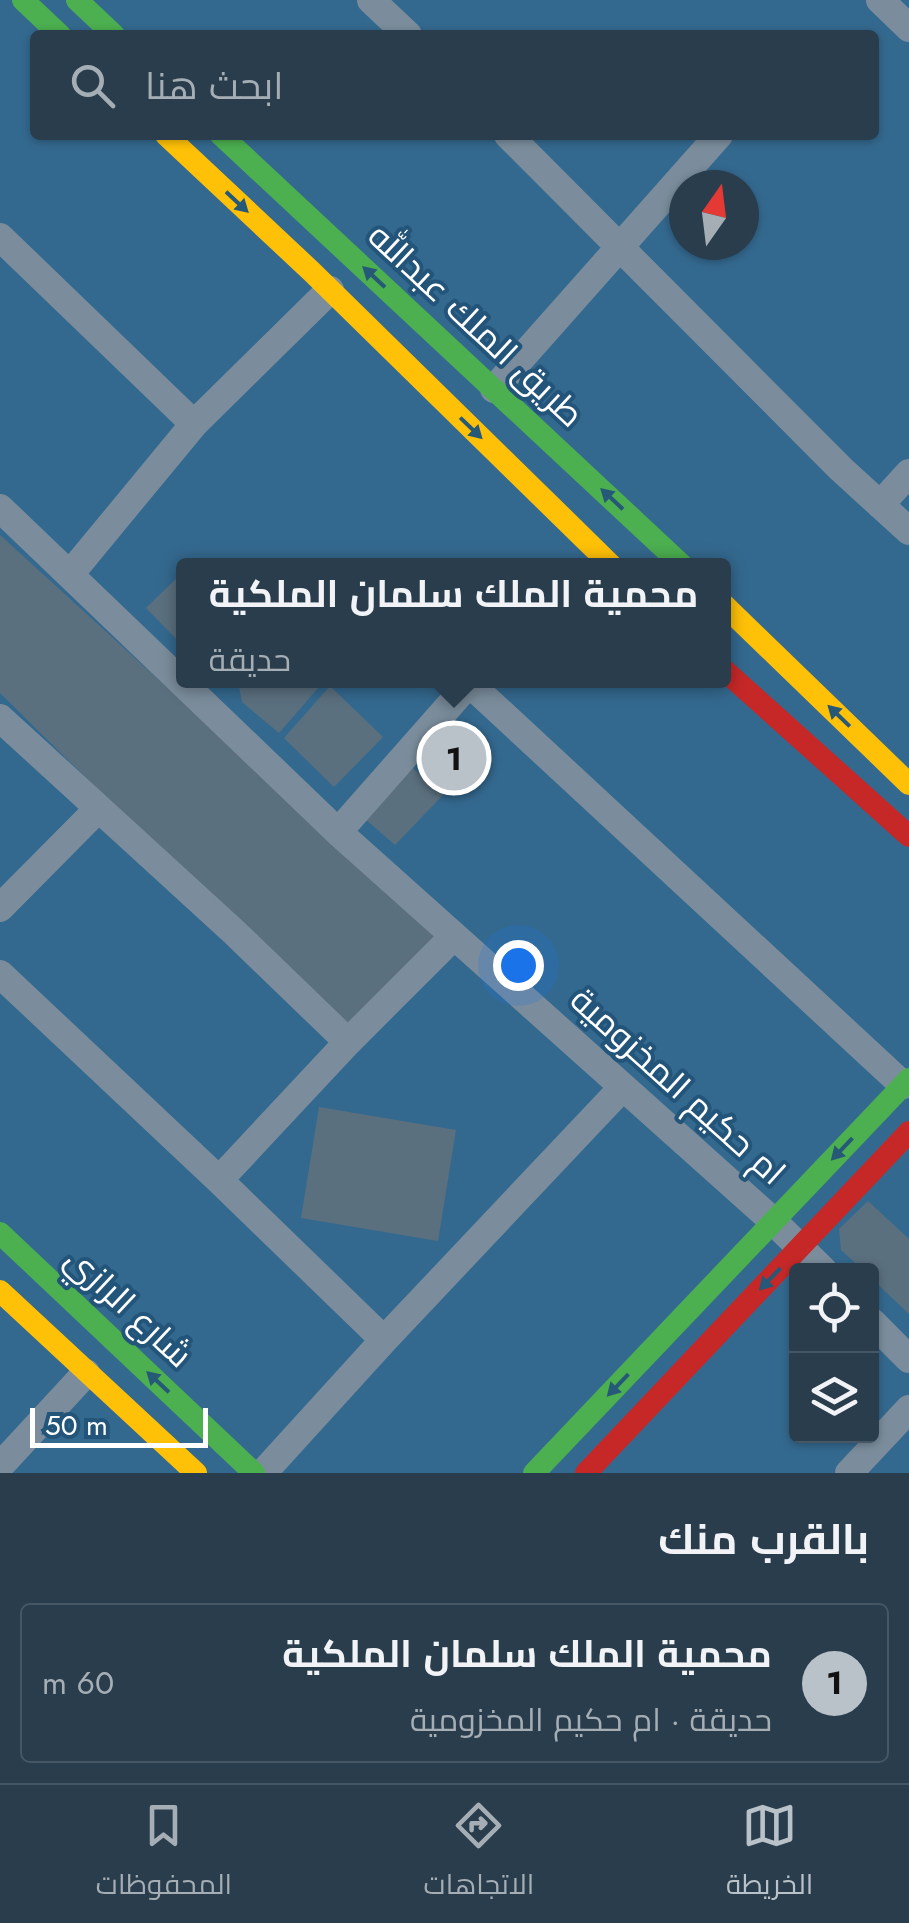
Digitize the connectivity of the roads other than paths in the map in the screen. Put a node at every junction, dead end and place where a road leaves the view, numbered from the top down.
1 (22, 0) edge
2 (880, 0) edge
3 (79, 1) edge
4 (385, 4) edge
5 (909, 28) edge
6 (55, 30) edge
7 (109, 30) edge
8 (404, 30) edge
9 (171, 140) edge
10 (227, 140) edge
11 (513, 140) edge
12 (715, 140) edge
13 (0, 238) edge
14 (619, 246) junction
15 (330, 290) junction
16 (494, 390) junction
17 (194, 424) junction
18 (909, 473) edge
19 (880, 504) junction
20 (0, 508) edge
21 (909, 531) edge
22 (594, 558) edge
23 (674, 558) edge
24 (71, 573) junction
25 (731, 612) edge
26 (176, 675) edge
27 (731, 676) edge
28 (190, 688) edge
29 (465, 688) edge
30 (477, 688) edge
31 (0, 718) edge
32 (909, 784) edge
33 (98, 808) junction
34 (338, 832) junction
35 (909, 836) edge
36 (0, 908) edge
37 (454, 936) junction
38 (0, 974) edge
39 (348, 1042) junction
40 (906, 1082) edge
41 (623, 1087) junction
42 (909, 1132) edge
43 (220, 1180) junction
44 (774, 1221) junction
45 (0, 1233) edge
46 (800, 1247) junction
47 (816, 1263) edge
48 (0, 1291) edge
49 (879, 1329) edge
50 (384, 1340) junction
51 (909, 1359) edge
52 (86, 1373) junction
53 (909, 1409) edge
54 (0, 1466) edge
55 (196, 1473) edge
56 (254, 1473) edge
57 (263, 1473) edge
58 (534, 1473) edge
59 (586, 1473) edge
60 (849, 1473) edge

1 - 6 main road
2 - 5 street
3 - 7 main road
4 - 8 street
9 -> 15 main road
16 -> 10 main road, طريق الملك عبدالله
11 - 14 street
12 - 14 street
13 - 17 street
14 - 16 street
14 - 19 street
15 - 17 street
15 -> 22 main road
23 -> 16 main road, طريق الملك عبدالله
17 - 24 street
18 - 19 street
19 - 21 street
20 - 24 street, ام حكيم المخزومية
24 - 26 street, ام حكيم المخزومية
32 -> 25 main road
27 - 35 main road
28 - 34 street, ام حكيم المخزومية
29 - 34 street
30 - 40 street
31 - 33 street
33 - 36 street
33 - 39 street
34 - 37 street, ام حكيم المخزومية
37 - 39 street
37 - 41 street, ام حكيم المخزومية
38 - 43 street
39 - 43 street
40 -> 44 main road
41 - 44 street, ام حكيم المخزومية
41 - 50 street
42 - 46 main road
43 - 50 street
44 - 46 street, ام حكيم المخزومية
44 -> 58 main road
56 -> 45 main road, شارع الرازي
46 - 47 street, ام حكيم المخزومية
46 -> 59 main road
48 - 52 main road
49 - 51 street
50 - 57 street
52 - 54 street
52 - 55 main road
53 - 60 street

